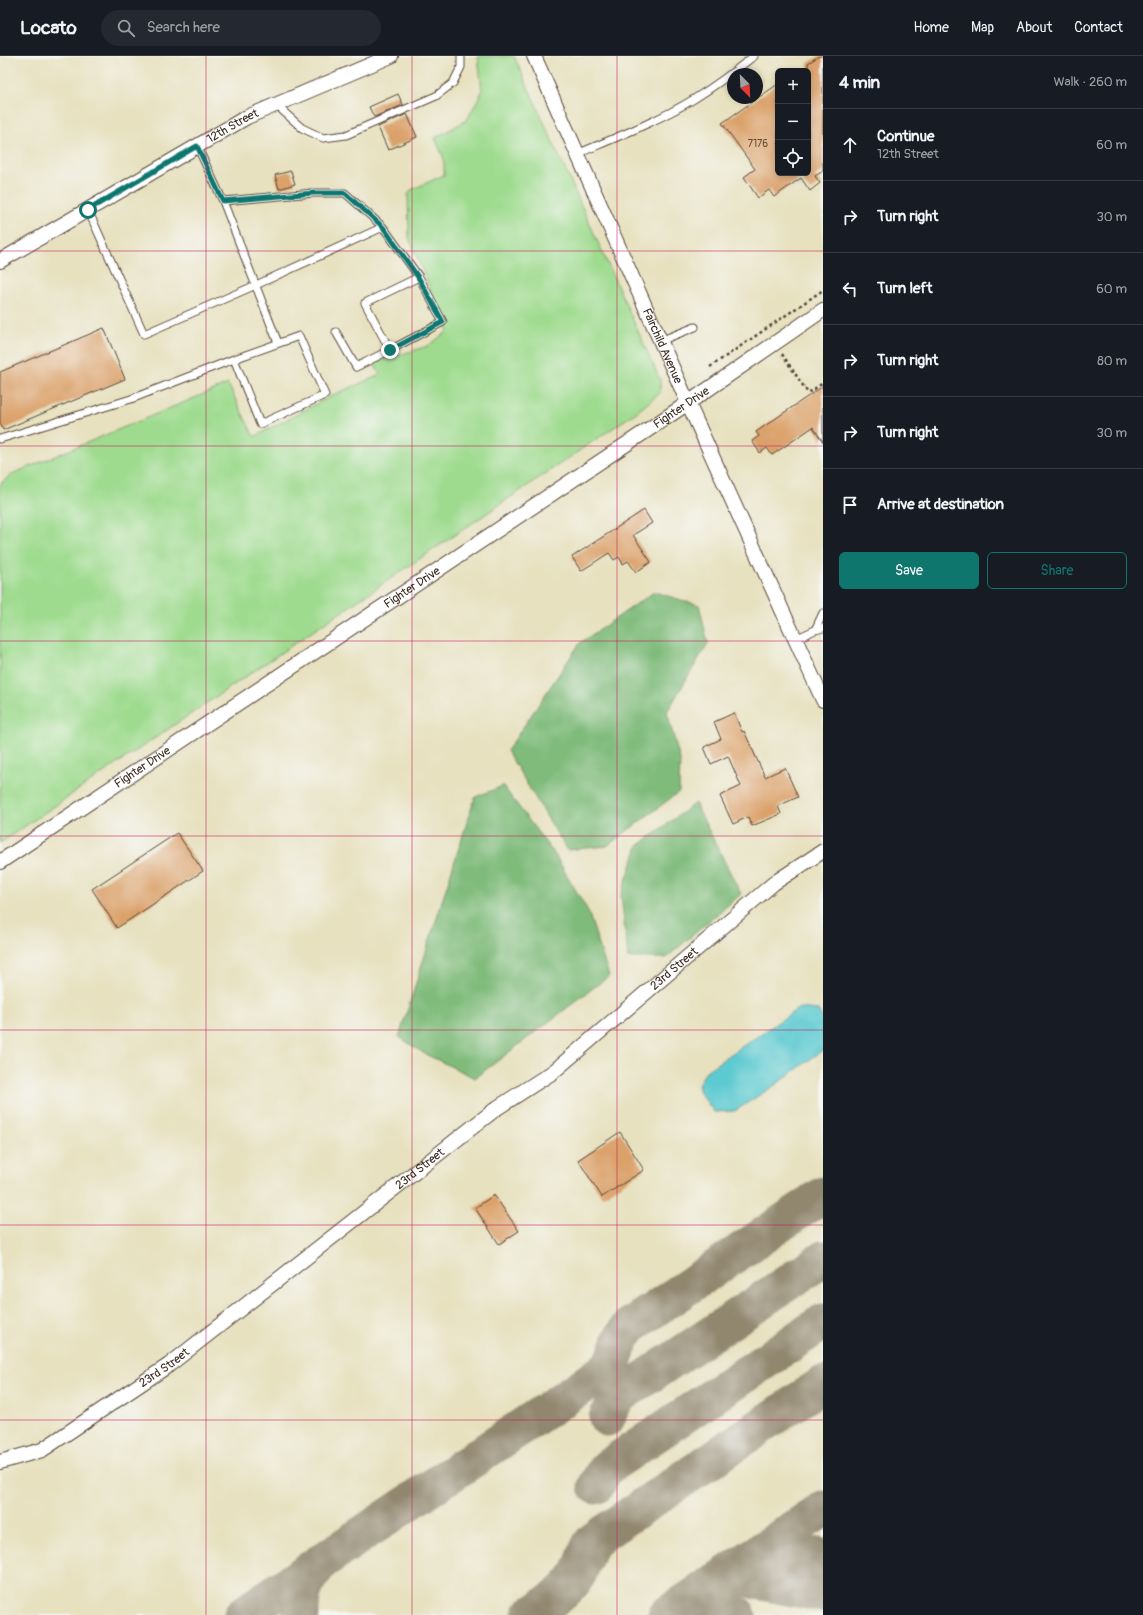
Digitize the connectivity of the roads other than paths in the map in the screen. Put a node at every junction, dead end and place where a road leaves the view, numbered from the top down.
1 (392, 56) edge
2 (461, 56) edge
3 (534, 56) edge
4 (754, 56) edge
5 (276, 105) junction
6 (197, 146) junction
7 (577, 154) junction
8 (223, 201) junction
9 (88, 210) junction
10 (383, 227) junction
11 (0, 262) edge
12 (418, 277) junction
13 (256, 285) junction
14 (823, 310) edge
15 (696, 327) dead end
16 (336, 332) dead end
17 (660, 341) junction
18 (278, 343) junction
19 (390, 350) junction
20 (234, 359) junction
21 (688, 403) junction
22 (0, 440) edge
23 (823, 614) edge
24 (823, 628) edge
25 (815, 630) junction
26 (795, 639) junction
27 (823, 700) edge
28 (823, 851) edge
29 (0, 862) edge
30 (0, 1462) edge

1 - 5 street, 12th Street
2 - 5 lane
3 - 7 street, Fairchild Avenue
4 - 7 lane
5 - 6 street, 12th Street
6 - 8 lane
6 - 9 street, 12th Street
7 - 17 street, Fairchild Avenue
8 - 10 lane
8 - 13 lane
9 - 11 street, 12th Street
9 - 13 lane
10 - 12 lane
10 - 13 lane
12 - 19 lane
12 - 19 lane
13 - 18 lane
14 - 21 street, Fighter Drive
15 - 17 lane
16 - 19 lane
17 - 21 street, Fairchild Avenue
18 - 20 lane
18 - 20 lane
20 - 22 lane
21 - 26 street, Fairchild Avenue
21 - 29 street, Fighter Drive
23 - 25 lane
24 - 25 lane
25 - 26 lane
26 - 27 street, Fairchild Avenue
28 - 30 street, 23rd Street

